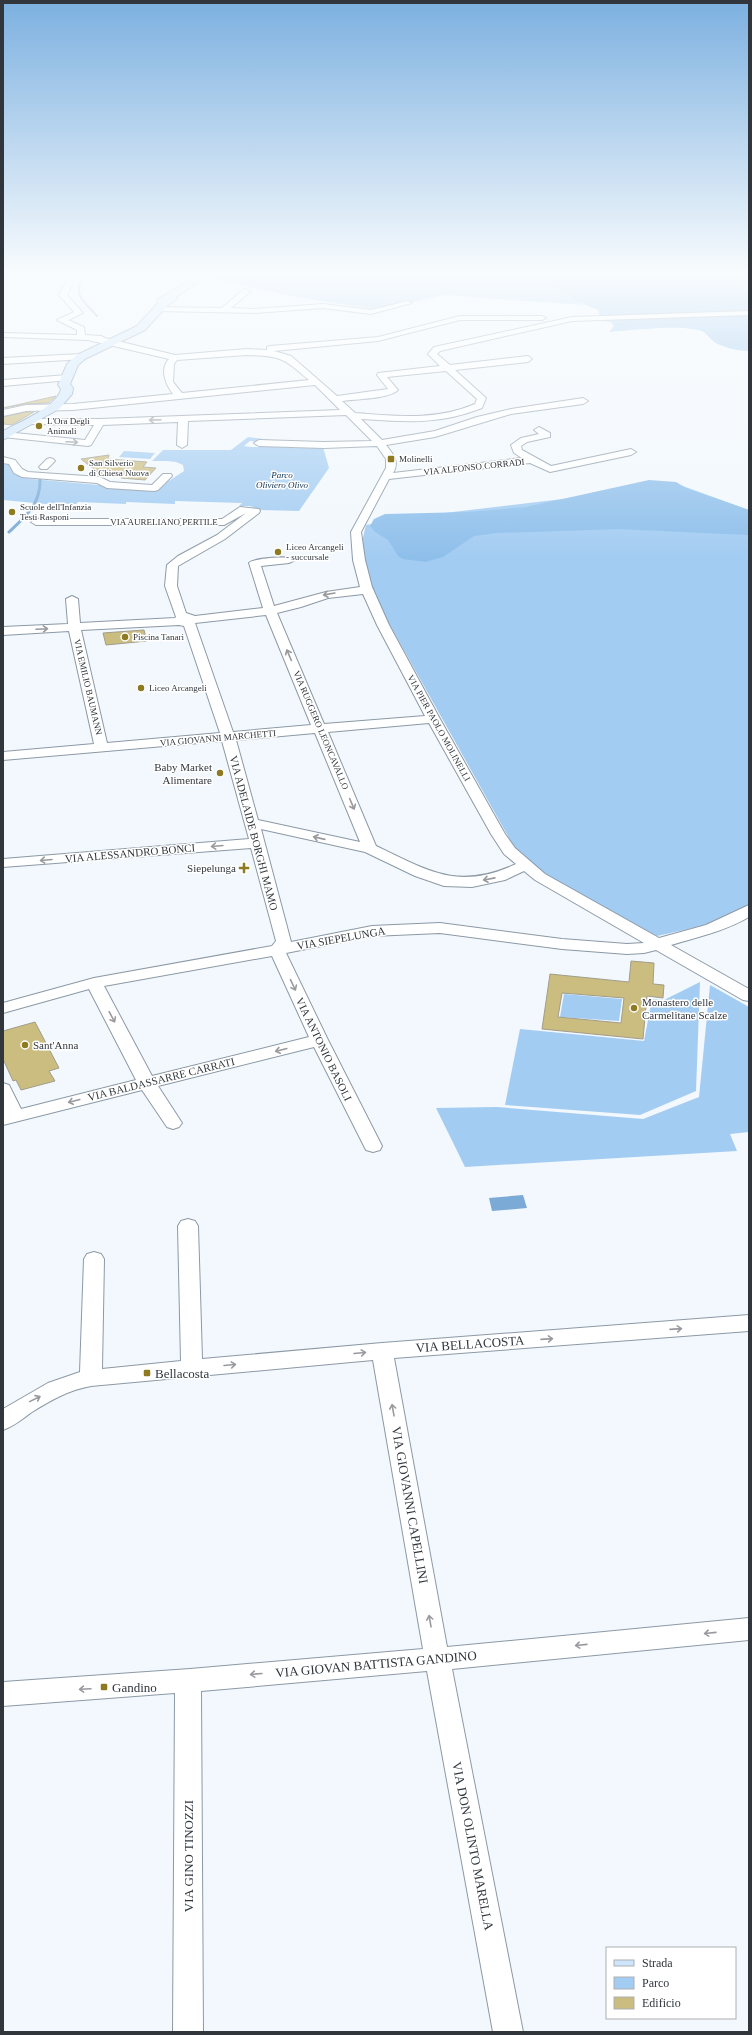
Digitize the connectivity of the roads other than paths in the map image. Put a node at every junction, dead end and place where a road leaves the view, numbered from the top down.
1 (71, 368) edge
2 (170, 368) edge
3 (301, 368) edge
4 (447, 368) joint
5 (3, 382) edge
6 (66, 382) junction
7 (317, 382) junction
8 (179, 396) junction
9 (334, 399) junction
10 (583, 401) dead end
11 (58, 403) junction
12 (3, 413) edge
13 (466, 413) junction
14 (350, 414) junction
15 (485, 417) junction
16 (183, 419) junction
17 (30, 422) junction
18 (100, 422) junction
19 (539, 430) dead end
20 (4, 432) edge
21 (379, 442) junction
22 (259, 443) dead end
23 (182, 445) dead end
24 (631, 452) dead end
25 (531, 460) junction
26 (7, 461) edge
27 (167, 476) dead end
28 (31, 477) junction
29 (385, 477) junction
30 (36, 522) dead end
31 (290, 560) dead end
32 (367, 590) junction
33 (72, 599) dead end
34 (270, 611) junction
35 (186, 620) junction
36 (74, 627) junction
37 (3, 631) edge
38 (433, 718) junction
39 (321, 730) junction
40 (228, 736) junction
41 (102, 747) junction
42 (3, 756) edge
43 (251, 823) junction
44 (256, 842) junction
45 (370, 849) junction
46 (3, 863) edge
47 (526, 865) junction
48 (749, 910) edge
49 (659, 945) junction
50 (277, 950) junction
51 (94, 983) junction
52 (749, 996) edge
53 (3, 1008) edge
54 (319, 1040) junction
55 (147, 1083) junction
56 (3, 1089) edge
57 (9, 1118) edge
58 (173, 1123) dead end
59 (373, 1146) dead end
60 (188, 1226) dead end
61 (94, 1259) dead end
62 (749, 1323) edge
63 (382, 1351) junction
64 (192, 1368) junction
65 (90, 1378) junction
66 (3, 1421) edge
67 (749, 1629) edge
68 (437, 1659) junction
69 (188, 1680) junction
70 (3, 1694) edge
71 (188, 2032) edge
72 (508, 2032) edge

1 - 6 main road
2 - 8 street
3 - 7 street, VIA PIER PAOLO MOLINELLI
4 - 9 street
4 - 13 street
5 - 6 street
6 - 11 main road
7 - 8 street
7 - 9 street, VIA PIER PAOLO MOLINELLI
8 - 11 street
9 - 14 street, VIA PIER PAOLO MOLINELLI
10 - 15 street
11 - 12 street
11 - 17 main road
13 - 14 street
13 - 15 street
14 - 16 street
14 - 21 street, VIA PIER PAOLO MOLINELLI
15 - 21 street
16 -> 18 street
16 - 23 street
17 - 18 street
17 - 20 main road
20 -> 18 street
19 - 25 street
21 - 22 street
21 - 29 street, VIA PIER PAOLO MOLINELLI
24 - 25 street, VIA ALFONSO CORRADI
25 - 29 street, VIA ALFONSO CORRADI
26 - 28 street
26 - 28 street
27 - 28 street
29 - 32 street, VIA PIER PAOLO MOLINELLI
30 - 35 street, VIA AURELIANO PERTILE
31 - 34 street, VIA RUGGERO LEONCAVALLO
32 -> 34 street
32 - 38 street, VIA PIER PAOLO MOLINELLI
33 - 36 street, VIA EMILIO BAUMANN
34 - 35 street
39 -> 34 street, VIA RUGGERO LEONCAVALLO
35 - 36 street
35 - 40 street, VIA ADELAIDE BORGHI MAMO
37 -> 36 street
36 - 41 street, VIA EMILIO BAUMANN
38 - 39 street, VIA GIOVANNI MARCHETTI
38 - 47 street, VIA PIER PAOLO MOLINELLI
39 - 40 street, VIA GIOVANNI MARCHETTI
39 -> 45 street, VIA RUGGERO LEONCAVALLO
40 - 41 street, VIA GIOVANNI MARCHETTI
40 - 43 street, VIA ADELAIDE BORGHI MAMO
41 - 42 street, VIA GIOVANNI MARCHETTI
43 - 44 street, VIA ADELAIDE BORGHI MAMO
45 -> 43 street
44 -> 46 street, VIA ALESSANDRO BONCI
44 - 50 street, VIA ADELAIDE BORGHI MAMO
47 -> 45 street
47 - 49 street, VIA PIER PAOLO MOLINELLI
48 - 49 street, VIA SIEPELUNGA
49 - 50 street, VIA SIEPELUNGA
49 - 52 street, VIA PIER PAOLO MOLINELLI
50 - 51 street, VIA SIEPELUNGA
50 -> 54 street, VIA ANTONIO BASOLI
51 - 53 street, VIA SIEPELUNGA
51 -> 55 street
54 -> 55 street, VIA BALDASSARRE CARRATI
54 - 59 street, VIA ANTONIO BASOLI
55 -> 57 street, VIA BALDASSARRE CARRATI
55 - 58 street
56 - 57 street
60 - 64 street
61 - 65 street
63 -> 62 street, VIA BELLACOSTA
64 -> 63 street, VIA BELLACOSTA
68 -> 63 street, VIA GIOVANNI CAPELLINI
64 - 65 street, VIA BELLACOSTA
66 -> 65 street, VIA BELLACOSTA
67 -> 68 street, VIA GIOVAN BATTISTA GANDINO
68 -> 69 street, VIA GIOVAN BATTISTA GANDINO
68 - 72 street, VIA DON OLINTO MARELLA
69 -> 70 street, VIA GIOVAN BATTISTA GANDINO
69 - 71 street, VIA GINO TINOZZI

